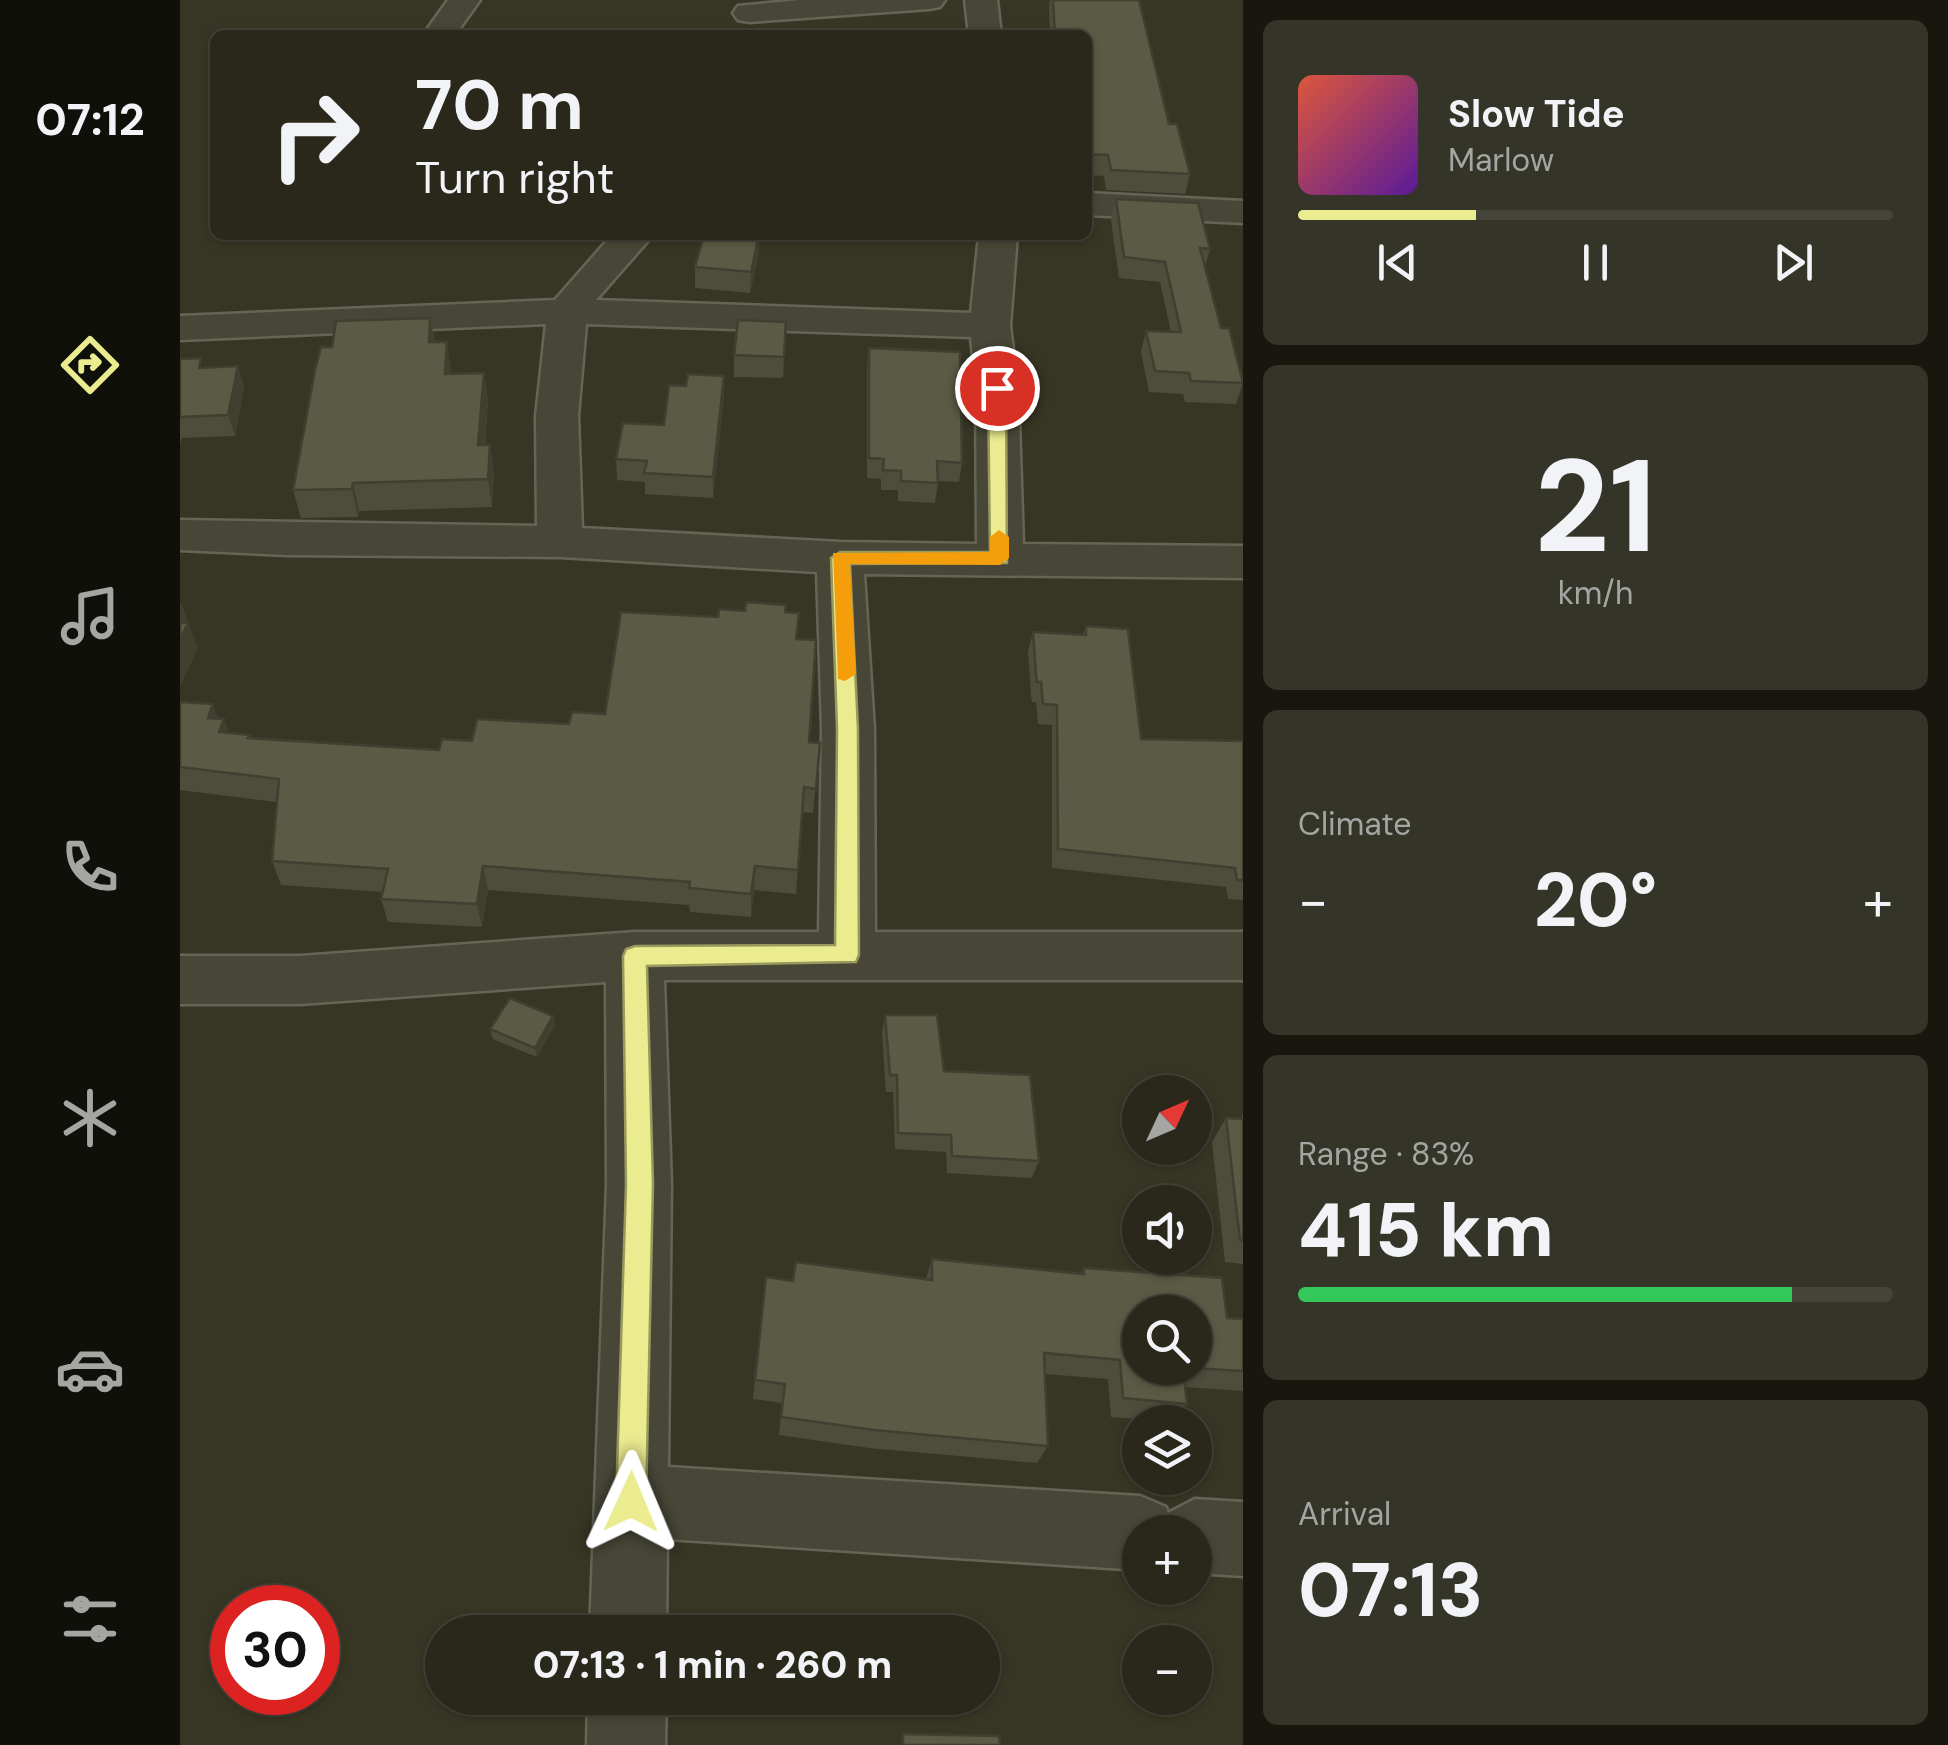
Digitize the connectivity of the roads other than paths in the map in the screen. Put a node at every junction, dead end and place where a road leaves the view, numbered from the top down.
1 (464, 0) edge
2 (929, 0) edge
3 (981, 0) edge
4 (747, 16) edge
5 (442, 30) edge
6 (984, 30) edge
7 (1092, 204) edge
8 (1243, 212) edge
9 (629, 240) edge
10 (998, 240) edge
11 (567, 311) junction
12 (990, 326) junction
13 (180, 328) edge
14 (180, 535) edge
15 (560, 542) junction
16 (840, 558) junction
17 (1000, 558) junction
18 (1243, 562) edge
19 (847, 955) junction
20 (635, 956) junction
21 (1243, 956) edge
22 (180, 980) edge
23 (631, 1502) junction
24 (1122, 1532) edge
25 (1212, 1537) edge
26 (1243, 1539) edge
27 (628, 1615) edge
28 (627, 1715) edge
29 (626, 1745) edge

1 - 5 street
2 - 4 street
3 - 6 street
7 - 8 street
9 - 11 street
10 - 12 street
11 - 12 street
11 - 13 street
11 - 15 street
12 - 17 street
14 - 15 street
15 - 16 street
16 - 17 street
16 - 19 street
17 - 18 street
19 - 20 street
19 - 21 street
20 - 22 street
20 - 23 street
23 - 24 street
23 - 27 street
25 - 26 street
28 - 29 street

